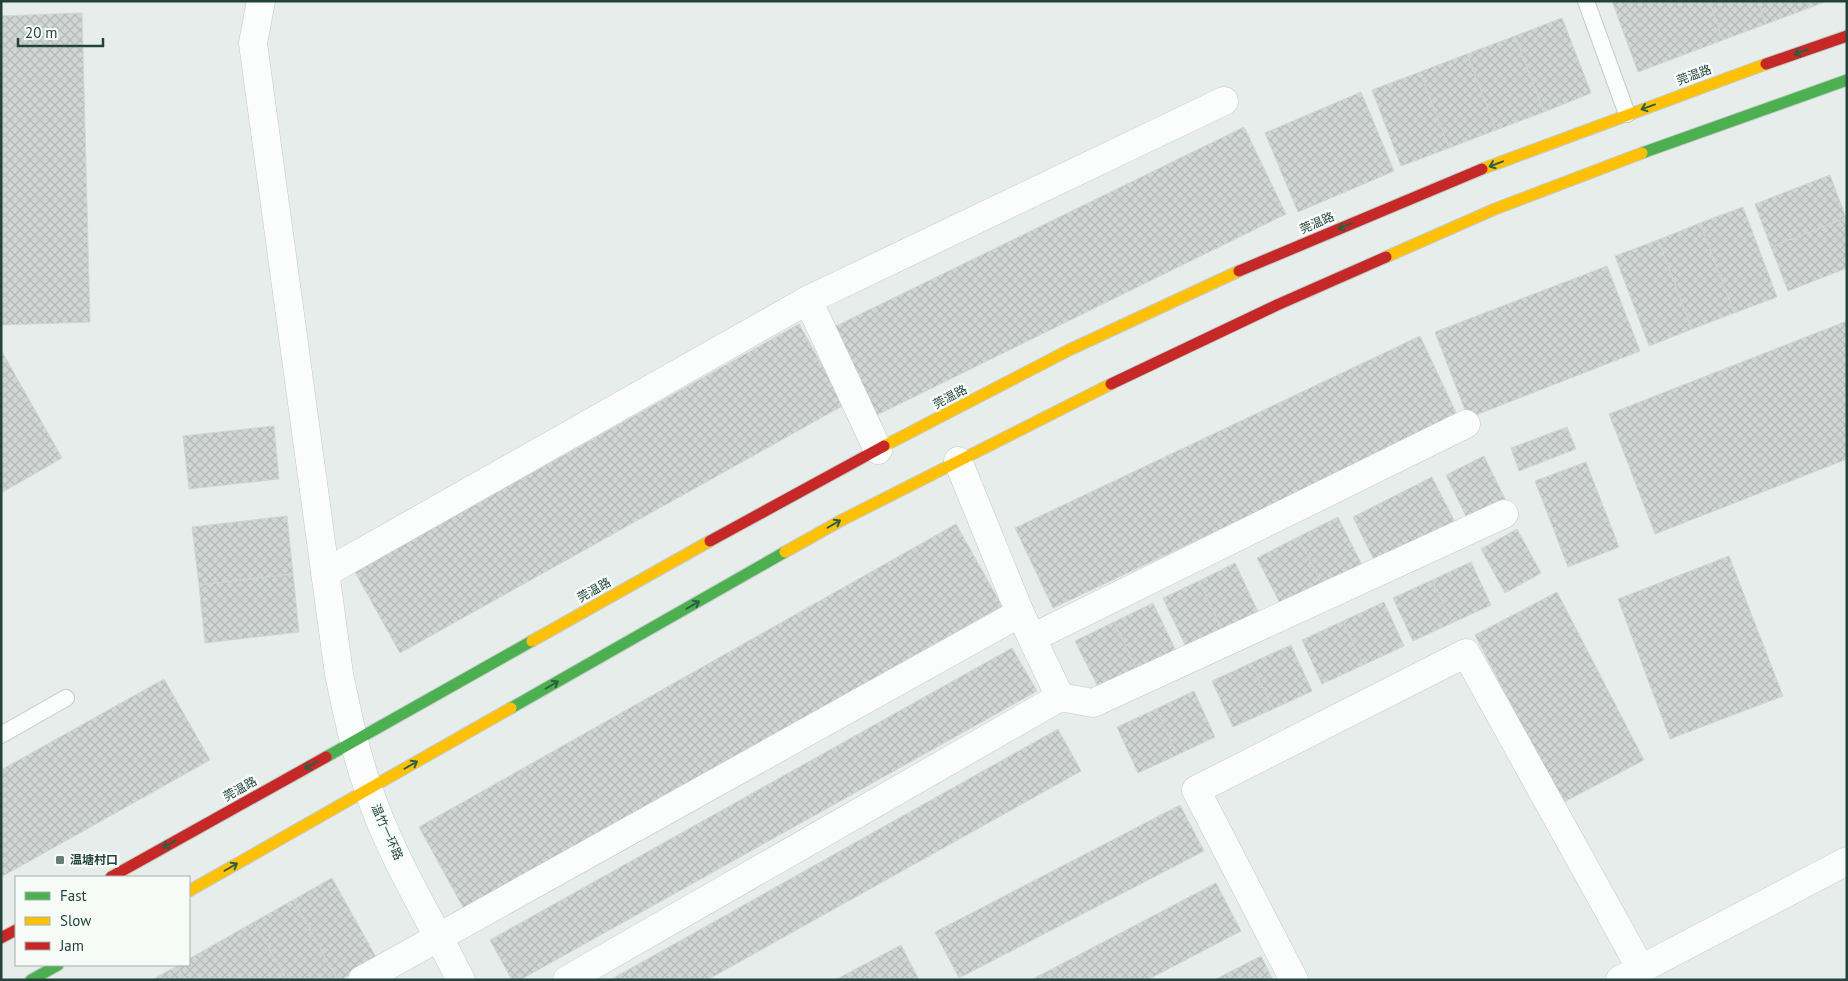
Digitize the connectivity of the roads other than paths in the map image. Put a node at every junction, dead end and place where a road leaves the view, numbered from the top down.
1 (260, 1) edge
2 (1586, 1) edge
3 (1847, 36) edge
4 (1847, 80) edge
5 (1224, 101) dead end
6 (1627, 114) junction
7 (808, 300) junction
8 (1466, 424) dead end
9 (878, 450) junction
10 (958, 461) junction
11 (1504, 514) dead end
12 (325, 573) junction
13 (1020, 613) junction
14 (1032, 638) junction
15 (1060, 697) junction
16 (66, 698) dead end
17 (1, 735) edge
18 (354, 741) junction
19 (368, 789) junction
20 (1847, 860) edge
21 (113, 876) edge
22 (190, 890) edge
23 (15, 931) edge
24 (439, 936) junction
25 (1, 938) edge
26 (56, 966) edge
27 (1630, 974) edge
28 (31, 980) edge
29 (362, 980) edge
30 (460, 980) edge
31 (567, 980) edge
32 (1294, 980) edge

1 - 12 street, 温竹一环路
2 - 6 lane
3 -> 6 main road, 莞温路
4 - 10 main road
5 - 7 street
6 -> 9 main road, 莞温路
7 - 9 street
7 - 12 street
8 - 14 street
9 - 18 main road, 莞温路
10 - 13 street
19 -> 10 main road
11 - 15 street
12 - 18 street, 温竹一环路
13 - 14 street
13 - 24 street
14 - 15 street
15 - 31 street
16 - 17 lane
18 - 19 street, 温竹一环路
18 -> 21 main road, 莞温路
22 -> 19 main road
19 - 24 street, 温竹一环路
20 - 27 street
23 - 25 main road
24 - 29 street
24 - 30 street, 温竹一环路
26 - 28 main road
27 - 32 street

